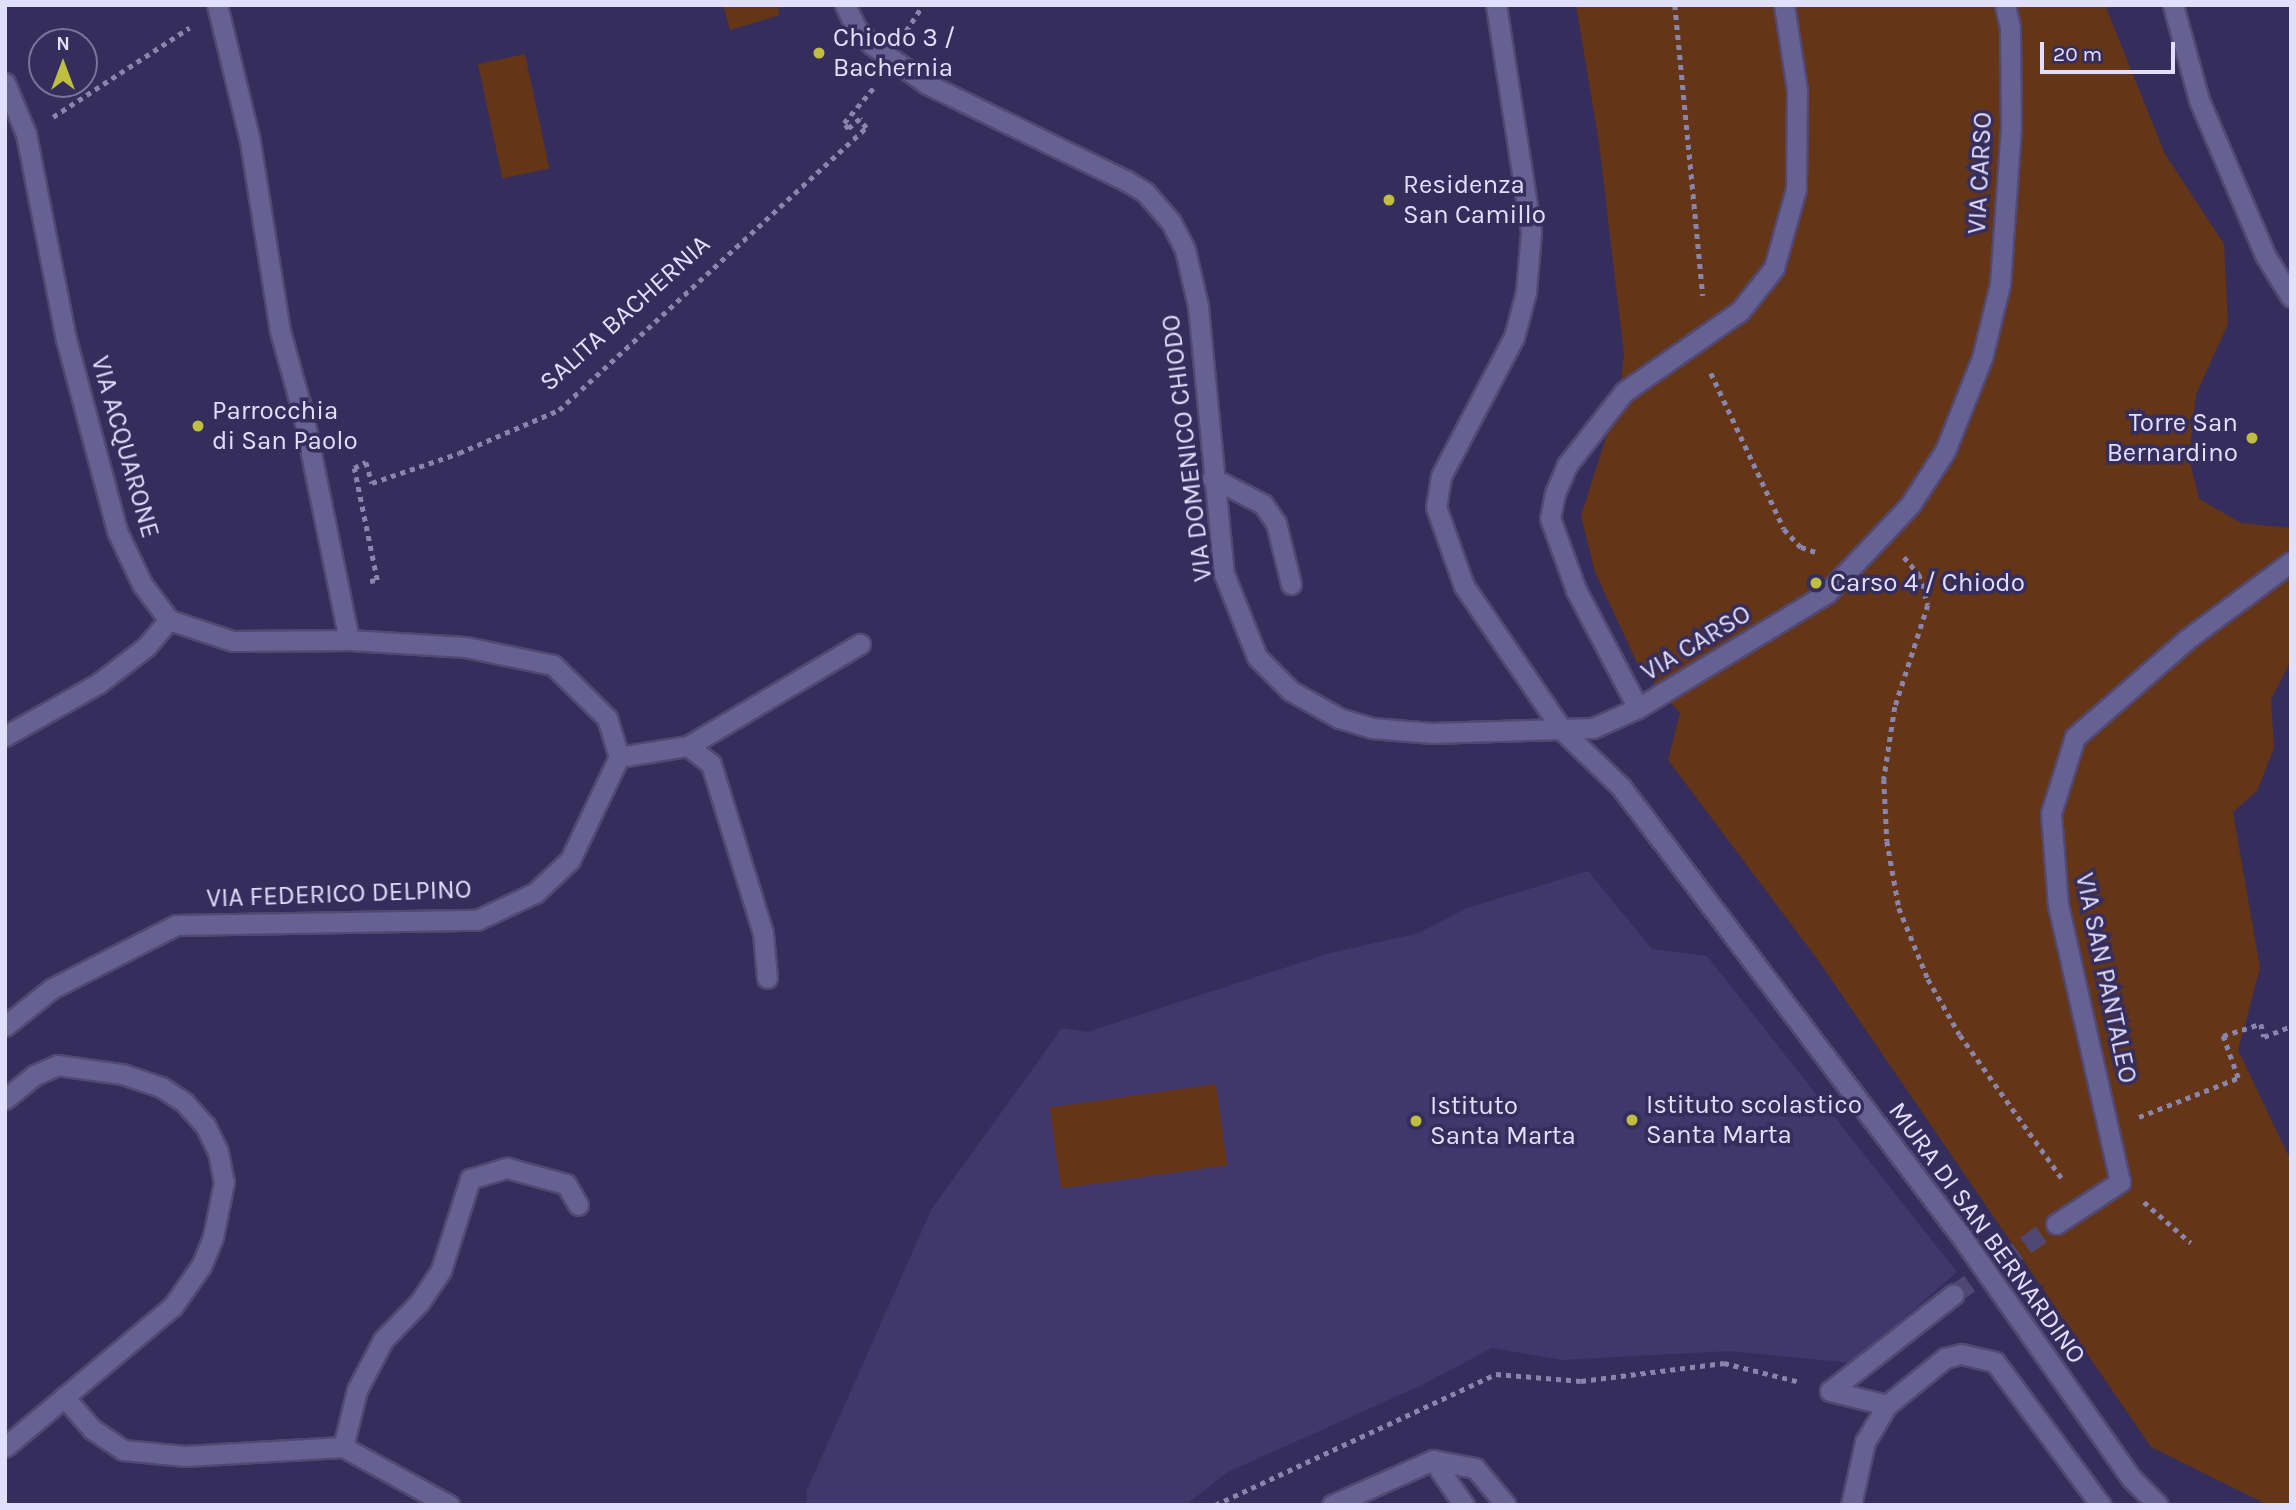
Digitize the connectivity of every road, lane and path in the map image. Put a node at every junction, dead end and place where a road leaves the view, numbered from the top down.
1 (217, 5) edge
2 (845, 5) edge
3 (923, 5) edge
4 (1496, 5) edge
5 (1675, 5) edge
6 (1784, 5) edge
7 (2005, 5) edge
8 (2173, 5) edge
9 (186, 18) dead end
10 (900, 40) dead end
11 (888, 57) junction
12 (5, 83) edge
13 (26, 134) junction
14 (2291, 297) edge
15 (1703, 300) dead end
16 (1697, 343) junction
17 (1212, 478) junction
18 (1881, 536) junction
19 (1863, 555) junction
20 (2291, 562) edge
21 (1291, 584) dead end
22 (338, 586) junction
23 (169, 620) junction
24 (349, 640) junction
25 (860, 643) dead end
26 (1638, 708) junction
27 (1563, 731) junction
28 (5, 736) edge
29 (688, 746) junction
30 (619, 757) junction
31 (767, 978) dead end
32 (5, 1026) edge
33 (2291, 1026) edge
34 (5, 1099) edge
35 (2111, 1128) junction
36 (2120, 1182) junction
37 (578, 1205) dead end
38 (2082, 1206) junction
39 (2056, 1224) tunnel mouth
40 (2190, 1243) dead end
41 (1954, 1294) tunnel mouth
42 (1830, 1391) junction
43 (64, 1397) junction
44 (1887, 1405) junction
45 (5, 1447) edge
46 (343, 1447) junction
47 (1433, 1460) junction
48 (438, 1503) edge
49 (1215, 1505) edge
50 (1332, 1505) edge
51 (1464, 1505) edge
52 (1506, 1505) edge
53 (1851, 1505) edge
54 (2101, 1505) edge
55 (2158, 1505) edge

1 - 22 street
2 - 11 street, VIA DOMENICO CHIODO
3 - 10 path
4 - 27 street, MURA DI SAN BERNARDINO
5 - 15 path
6 - 16 street, VIA CARSO
7 - 18 street, VIA CARSO
8 - 14 street
9 - 13 path
11 - 17 street, VIA DOMENICO CHIODO
11 - 22 path, SALITA BACHERNIA
12 - 13 street, VIA ACQUARONE
13 - 23 street, VIA ACQUARONE
16 - 19 path
16 - 26 street, VIA CARSO
17 - 21 street
17 - 27 street, VIA DOMENICO CHIODO
18 - 19 street, VIA CARSO
18 - 38 path
19 - 26 street, VIA CARSO
20 - 35 street, VIA SAN PANTALEO
22 - 24 street
23 - 24 street
23 - 28 street
24 - 30 street
25 - 29 street
26 - 27 street, VIA DOMENICO CHIODO
27 - 55 street, MURA DI SAN BERNARDINO
29 - 30 street
29 - 31 street
30 - 32 street, VIA FEDERICO DELPINO
33 - 35 path
34 - 43 street
35 - 36 street, VIA SAN PANTALEO
36 - 38 street
36 - 40 path
37 - 46 street
38 - 39 street
41 - 42 street
42 - 44 street
42 - 49 path
43 - 45 street
43 - 46 street
44 - 53 street
44 - 54 street
46 - 48 street
47 - 50 street
47 - 51 street
47 - 52 street

